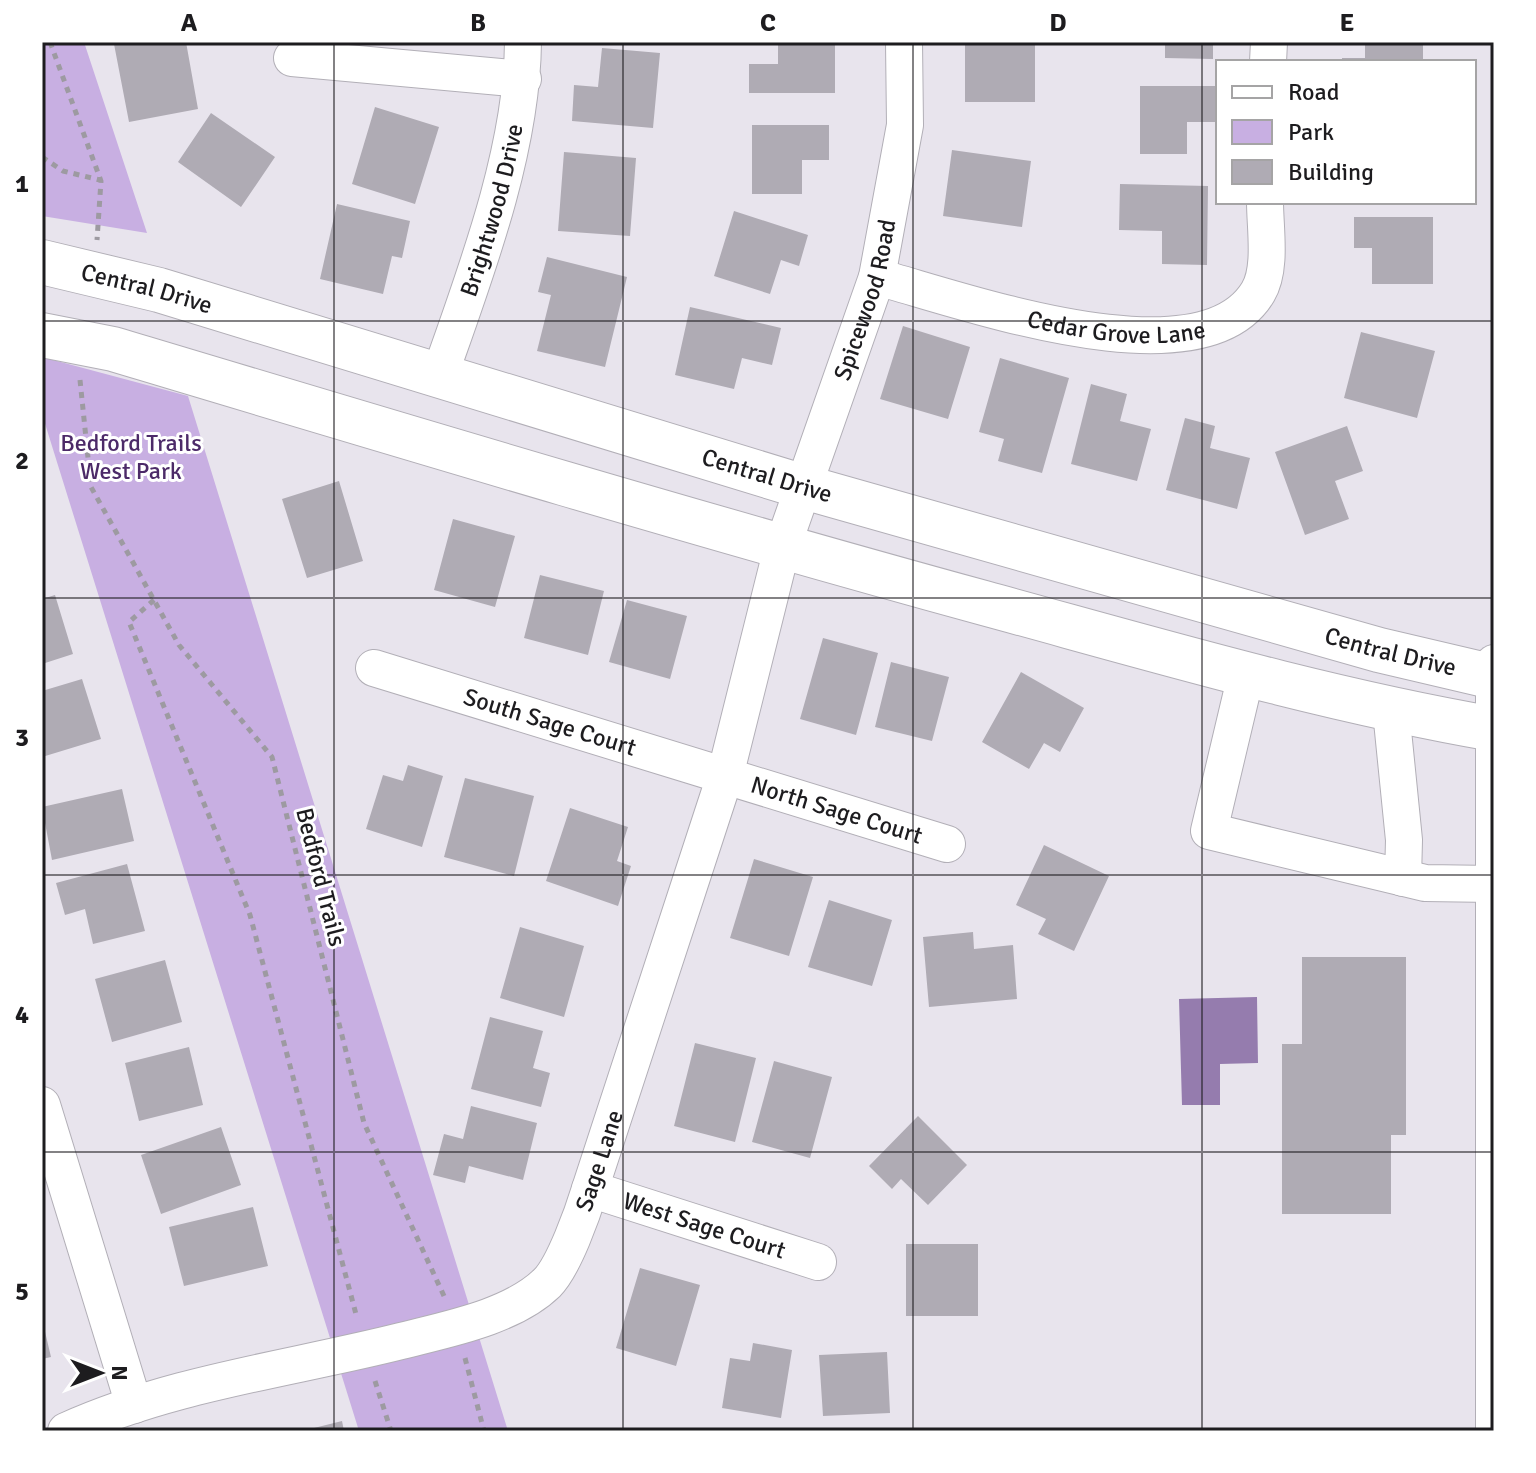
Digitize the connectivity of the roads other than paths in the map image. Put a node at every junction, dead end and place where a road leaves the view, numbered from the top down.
1 (523, 42) edge
2 (904, 42) edge
3 (292, 58) dead end
4 (523, 79) junction
5 (1265, 204) edge
6 (42, 262) edge
7 (877, 277) junction
8 (42, 335) edge
9 (440, 374) junction
10 (804, 487) junction
11 (782, 548) junction
12 (1494, 663) edge
13 (374, 668) dead end
14 (1246, 675) junction
15 (1494, 677) edge
16 (1391, 711) junction
17 (1494, 728) edge
18 (725, 776) junction
19 (947, 844) dead end
20 (1403, 878) junction
21 (1493, 884) edge
22 (42, 1105) edge
23 (590, 1189) junction
24 (818, 1262) dead end
25 (134, 1405) junction
26 (66, 1431) edge
27 (1494, 1431) edge

1 - 4 street, Brightwood Drive
2 - 7 street, Spicewood Road
3 - 4 street
4 - 9 street, Brightwood Drive
5 - 7 street, Cedar Grove Lane
6 - 9 main road, Central Drive
7 - 10 street, Spicewood Road
8 - 11 main road
9 - 10 main road, Central Drive
10 - 11 street, Spicewood Road
10 - 15 main road, Central Drive
11 - 14 main road
11 - 18 street, Sage Lane
12 - 15 street
13 - 18 street, South Sage Court
14 - 16 main road
14 - 20 street
15 - 17 street
16 - 17 main road
16 - 20 street
17 - 21 street
18 - 19 street, North Sage Court
18 - 23 street, Sage Lane
20 - 21 street
21 - 27 street
22 - 25 street
23 - 24 street, West Sage Court
23 - 25 street, Sage Lane
25 - 26 street, Sage Lane

